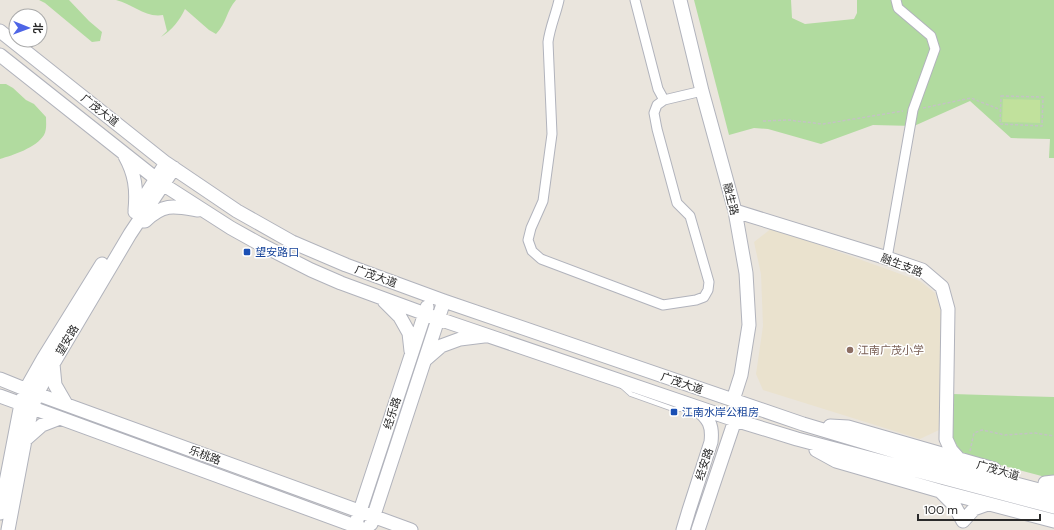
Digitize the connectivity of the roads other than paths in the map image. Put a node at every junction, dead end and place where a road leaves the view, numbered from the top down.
1 (559, 0) edge
2 (635, 0) edge
3 (680, 0) edge
4 (896, 0) edge
5 (0, 31) edge
6 (0, 55) edge
7 (702, 92) junction
8 (664, 100) junction
9 (124, 154) junction
10 (170, 166) junction
11 (160, 182) junction
12 (204, 210) junction
13 (735, 211) junction
14 (135, 212) junction
15 (130, 234) junction
16 (887, 258) junction
17 (431, 296) junction
18 (381, 299) junction
19 (444, 301) junction
20 (425, 314) junction
21 (439, 319) junction
22 (488, 336) junction
23 (557, 340) junction
24 (411, 357) junction
25 (551, 357) junction
26 (425, 361) junction
27 (53, 364) junction
28 (0, 379) edge
29 (32, 392) junction
30 (0, 396) edge
31 (733, 400) junction
32 (66, 404) junction
33 (691, 405) junction
34 (26, 406) junction
35 (60, 418) junction
36 (735, 420) junction
37 (797, 439) junction
38 (946, 439) junction
39 (24, 440) junction
40 (920, 454) junction
41 (964, 458) junction
42 (1051, 484) edge
43 (940, 491) junction
44 (1054, 494) edge
45 (988, 504) junction
46 (1054, 507) edge
47 (360, 512) junction
48 (0, 513) edge
49 (373, 517) junction
50 (1054, 521) edge
51 (962, 525) edge
52 (361, 529) edge
53 (8, 530) edge
54 (411, 530) edge
55 (684, 530) edge
56 (698, 530) edge

1 - 8 street
2 - 8 street
3 - 7 street, 融生路
4 - 16 street
5 - 10 street, 广茂大道
6 - 9 street, 广茂大道
7 - 8 street
7 - 13 street, 融生路
9 - 11 street, 广茂大道
9 - 14 street
10 - 11 street, 望安路
10 - 17 street, 广茂大道
11 - 12 street, 广茂大道
11 - 14 street, 望安路
11 - 15 street, 望安路
12 - 15 street
12 - 18 street, 广茂大道
13 - 16 street, 融生支路
13 - 31 street, 融生路
14 - 29 street, 望安路
15 - 27 street, 望安路
16 - 38 street, 融生支路
17 - 19 street, 广茂大道
17 - 20 street, 经乐路
18 - 20 street, 广茂大道
18 - 24 street
19 - 21 street, 经乐路
19 - 23 street, 广茂大道
20 - 21 street, 广茂大道
20 - 24 street, 经乐路
21 - 22 street, 广茂大道
21 - 26 street, 经乐路
22 - 25 street, 广茂大道
22 - 26 street
23 - 25 street
23 - 31 street, 广茂大道
24 - 47 street, 经乐路
25 - 33 street, 广茂大道
26 - 49 street, 经乐路
27 - 29 street, 望安路
27 - 32 street
28 - 29 street, 乐桃路
29 - 32 street, 乐桃路
29 - 34 street, 望安路
30 - 34 street, 乐桃路
31 - 40 street, 广茂大道
32 - 47 street, 乐桃路
33 - 36 street, 广茂大道
33 - 55 street, 经安路
34 - 35 street, 乐桃路
34 - 39 street, 望安路
34 - 48 street, 望安路
35 - 39 street
35 - 52 street, 乐桃路
36 - 37 street, 广茂大道
36 - 56 street, 经安路
37 - 43 street, 广茂大道
37 - 46 street, 广茂大道
38 - 40 street
38 - 41 street
39 - 53 street, 望安路
40 - 41 street, 广茂大道
40 - 44 street
41 - 42 street, 广茂大道
43 - 45 street, 广茂大道
43 - 51 street
45 - 50 street, 广茂大道
45 - 51 street
47 - 49 street, 乐桃路
47 - 52 street, 经乐路
49 - 52 street, 经乐路
49 - 54 street, 乐桃路

